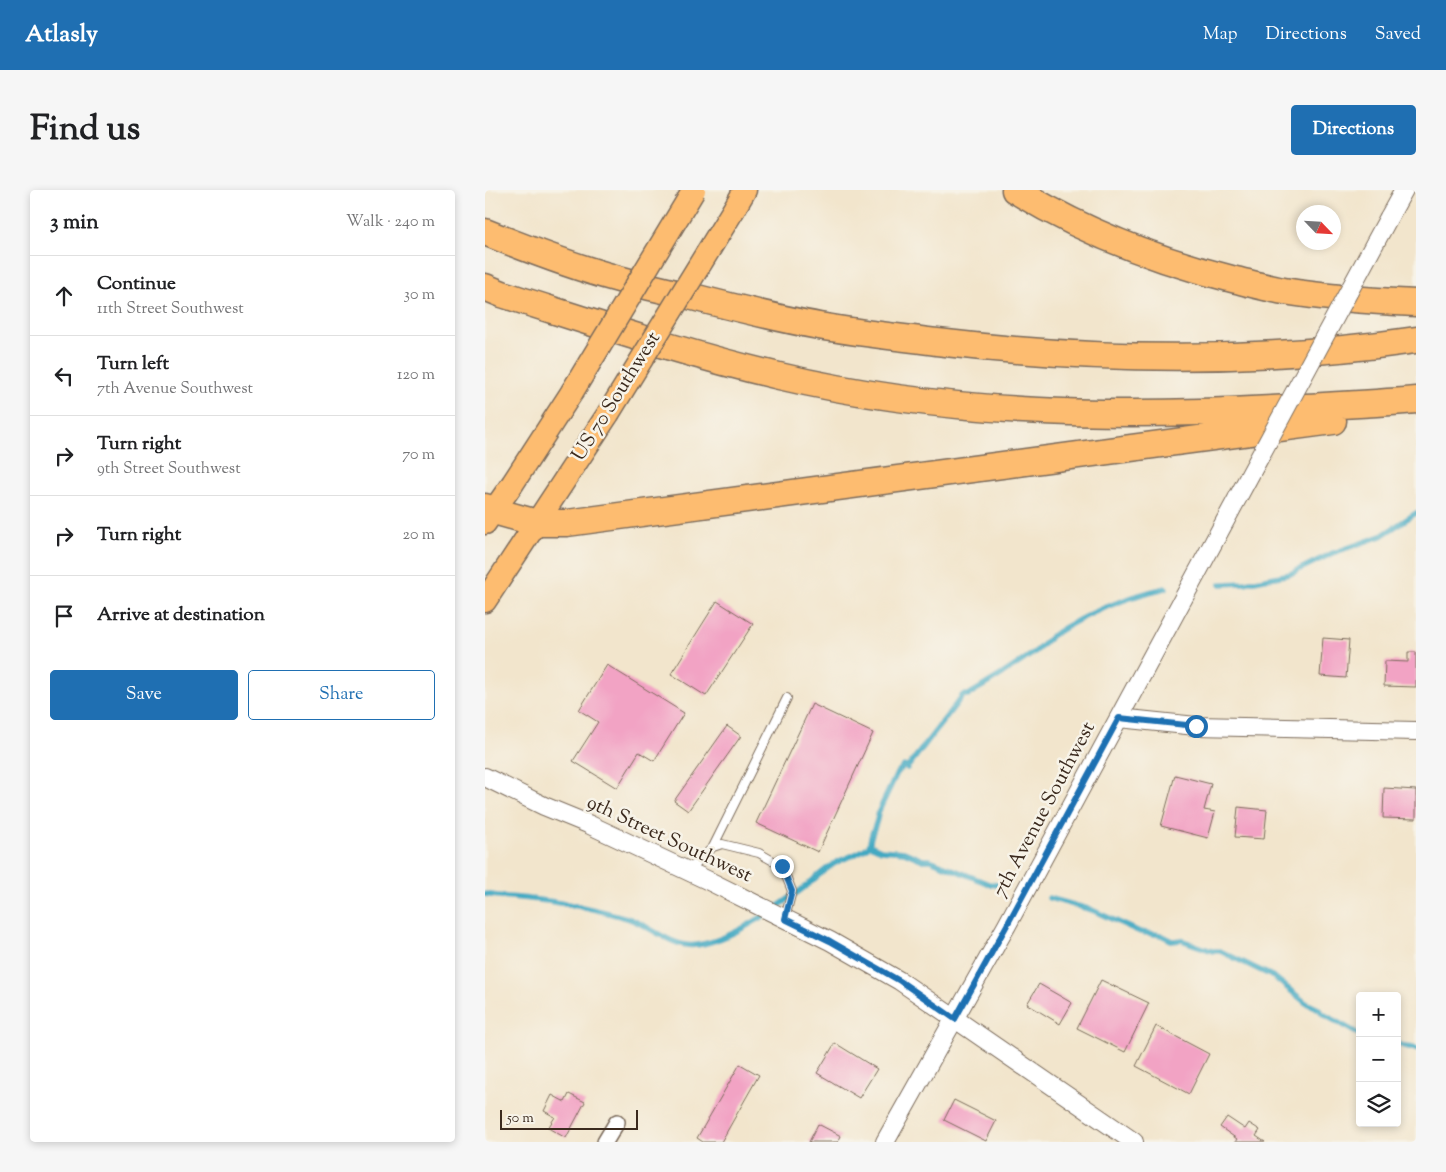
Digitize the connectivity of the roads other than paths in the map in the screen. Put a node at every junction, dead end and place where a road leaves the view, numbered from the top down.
1 (694, 190) edge
2 (1015, 190) edge
3 (1404, 190) edge
4 (739, 199) edge
5 (485, 232) edge
6 (485, 287) edge
7 (1416, 303) edge
8 (1416, 340) edge
9 (1416, 400) edge
10 (1416, 406) edge
11 (488, 514) edge
12 (537, 523) junction
13 (485, 601) edge
14 (787, 698) dead end
15 (1119, 718) junction
16 (1416, 731) edge
17 (485, 777) edge
18 (713, 847) junction
19 (688, 871) junction
20 (785, 919) junction
21 (955, 1019) junction
22 (617, 1122) dead end
23 (605, 1142) edge
24 (885, 1142) edge
25 (1134, 1142) edge

1 - 11 main road, US 70 Southwest, bridge
2 - 7 highway
3 - 15 street, 7th Avenue Southwest, bridge
4 - 12 main road, US 70 Southwest, bridge
5 - 8 highway
6 - 9 highway
10 - 12 highway
11 - 12 highway
12 - 13 main road, US 70 Southwest
14 - 18 lane
15 - 16 street
15 - 21 street, 7th Avenue Southwest
17 - 19 street, 9th Street Southwest
18 - 19 lane
18 - 20 lane
19 - 20 street, 9th Street Southwest
20 - 21 street, 9th Street Southwest
21 - 24 street, 7th Avenue Southwest
21 - 25 street, 9th Street Southwest
22 - 23 street

